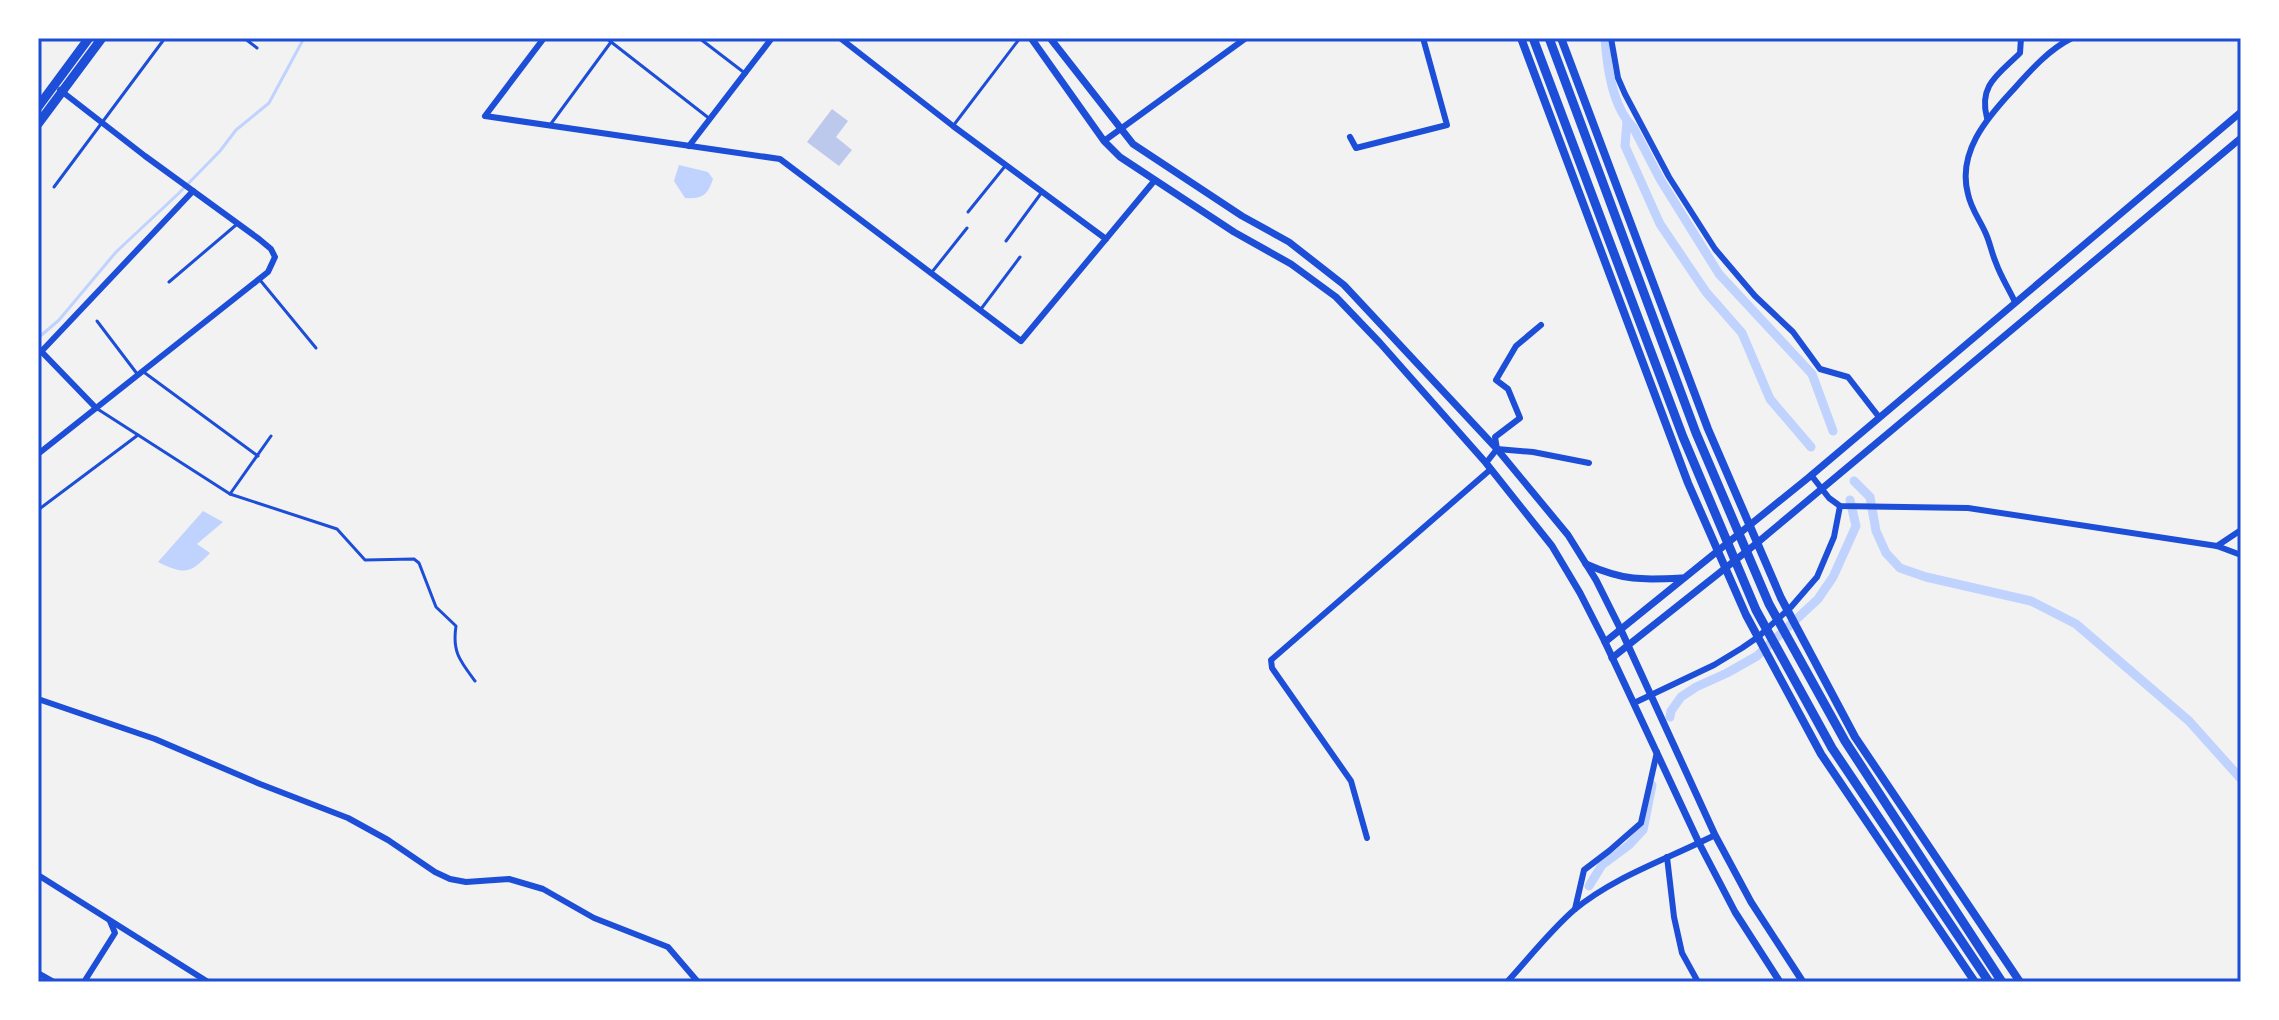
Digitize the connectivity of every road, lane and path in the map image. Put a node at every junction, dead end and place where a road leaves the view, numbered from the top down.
1 (89, 38) edge
2 (102, 38) edge
3 (165, 38) edge
4 (244, 38) edge
5 (544, 38) edge
6 (606, 38) edge
7 (699, 38) edge
8 (772, 38) edge
9 (840, 38) edge
10 (1020, 38) edge
11 (1031, 38) edge
12 (1050, 38) edge
13 (1246, 38) edge
14 (1423, 38) edge
15 (1521, 38) edge
16 (1533, 38) edge
17 (1549, 38) edge
18 (1561, 38) edge
19 (1611, 38) edge
20 (2021, 38) edge
21 (2072, 38) edge
22 (611, 42) junction
23 (257, 48) dead end
24 (746, 74) junction
25 (58, 88) junction
26 (38, 107) edge
27 (2241, 112) edge
28 (1987, 118) junction
29 (710, 119) junction
30 (103, 122) junction
31 (38, 124) edge
32 (550, 125) junction
33 (953, 126) junction
34 (1120, 130) junction
35 (1350, 137) dead end
36 (2241, 138) edge
37 (1104, 141) junction
38 (689, 146) junction
39 (1006, 165) junction
40 (1155, 180) junction
41 (54, 187) dead end
42 (191, 189) junction
43 (1042, 192) junction
44 (968, 212) dead end
45 (238, 223) junction
46 (967, 228) dead end
47 (1106, 239) junction
48 (1006, 241) dead end
49 (1020, 257) dead end
50 (931, 273) junction
51 (259, 279) junction
52 (169, 282) dead end
53 (2015, 302) junction
54 (980, 310) junction
55 (97, 321) dead end
56 (1541, 325) dead end
57 (316, 348) dead end
58 (39, 350) edge
59 (140, 373) junction
60 (96, 408) junction
61 (1879, 417) junction
62 (138, 435) junction
63 (271, 436) dead end
64 (1497, 449) junction
65 (38, 454) edge
66 (258, 456) junction
67 (1589, 463) dead end
68 (1489, 466) junction
69 (1811, 475) junction
70 (1822, 489) junction
71 (230, 494) junction
72 (1843, 506) junction
73 (38, 510) edge
74 (1749, 525) junction
75 (2241, 530) edge
76 (1757, 543) junction
77 (2217, 546) junction
78 (1718, 551) junction
79 (2241, 555) edge
80 (1586, 564) junction
81 (1725, 568) junction
82 (1685, 578) junction
83 (1788, 612) junction
84 (1621, 630) junction
85 (1759, 639) junction
86 (1605, 642) junction
87 (1628, 645) junction
88 (1612, 658) junction
89 (475, 681) dead end
90 (1651, 695) junction
91 (38, 699) edge
92 (1634, 703) junction
93 (1657, 752) junction
94 (1715, 835) junction
95 (1367, 838) dead end
96 (1699, 843) junction
97 (1667, 857) junction
98 (38, 875) edge
99 (1575, 909) junction
100 (110, 921) junction
101 (38, 973) edge
102 (54, 982) edge
103 (84, 982) edge
104 (208, 982) edge
105 (698, 982) edge
106 (1507, 982) edge
107 (1698, 982) edge
108 (1780, 982) edge
109 (1803, 982) edge
110 (1975, 982) edge
111 (1989, 982) edge
112 (2002, 982) edge
113 (2020, 982) edge

1 - 25 main road
2 - 25 main road
3 - 30 lane
4 - 23 lane
5 - 32 street
6 - 22 lane
7 - 24 lane
8 - 24 street
9 - 33 street
10 - 33 lane
11 - 37 street
12 - 34 street
13 - 34 street
14 - 35 street
15 - 78 main road
16 - 111 main road
17 - 112 main road
18 - 74 main road
19 - 61 street
20 - 28 street
21 - 28 street
22 - 29 lane
22 - 32 lane
24 - 29 street
25 - 26 main road
25 - 30 street
25 - 31 main road
27 - 53 street
28 - 53 street
29 - 38 street
30 - 41 lane
30 - 42 street
32 - 38 street
33 - 39 street
34 - 37 street
34 - 64 street
36 - 70 street
37 - 40 street
38 - 50 street
39 - 43 street
39 - 44 lane
40 - 47 street
40 - 68 street
42 - 45 street
42 - 58 street
43 - 47 street
43 - 48 lane
45 - 51 street
45 - 52 lane
46 - 50 lane
47 - 54 street
49 - 54 lane
50 - 54 street
51 - 57 lane
51 - 59 street
53 - 61 street
55 - 59 lane
56 - 64 street
58 - 60 street
59 - 60 street
59 - 66 lane
60 - 62 lane
60 - 65 street
61 - 69 street
62 - 71 lane
62 - 73 lane
63 - 66 lane
64 - 67 street
64 - 68 street
64 - 80 street
66 - 71 lane
68 - 86 street
68 - 95 street
69 - 70 street
69 - 74 street
70 - 72 street
70 - 76 street
71 - 89 lane
72 - 77 street
72 - 83 street
74 - 76 main road
74 - 78 street
75 - 77 street
76 - 81 street
76 - 83 main road
77 - 79 street
78 - 81 main road
78 - 82 street
80 - 82 street
80 - 84 street
81 - 85 main road
81 - 87 street
82 - 84 street
83 - 85 street
83 - 113 main road
84 - 86 street
84 - 87 street
85 - 90 street
85 - 110 main road
86 - 88 street
87 - 88 street
87 - 90 street
88 - 92 street
90 - 92 street
90 - 94 street
91 - 105 street
92 - 93 street
93 - 96 street
93 - 99 street
94 - 96 street
94 - 109 street
96 - 97 street
96 - 108 street
97 - 99 street
97 - 107 street
98 - 100 street
99 - 106 street
100 - 103 street
100 - 104 street
101 - 102 street

